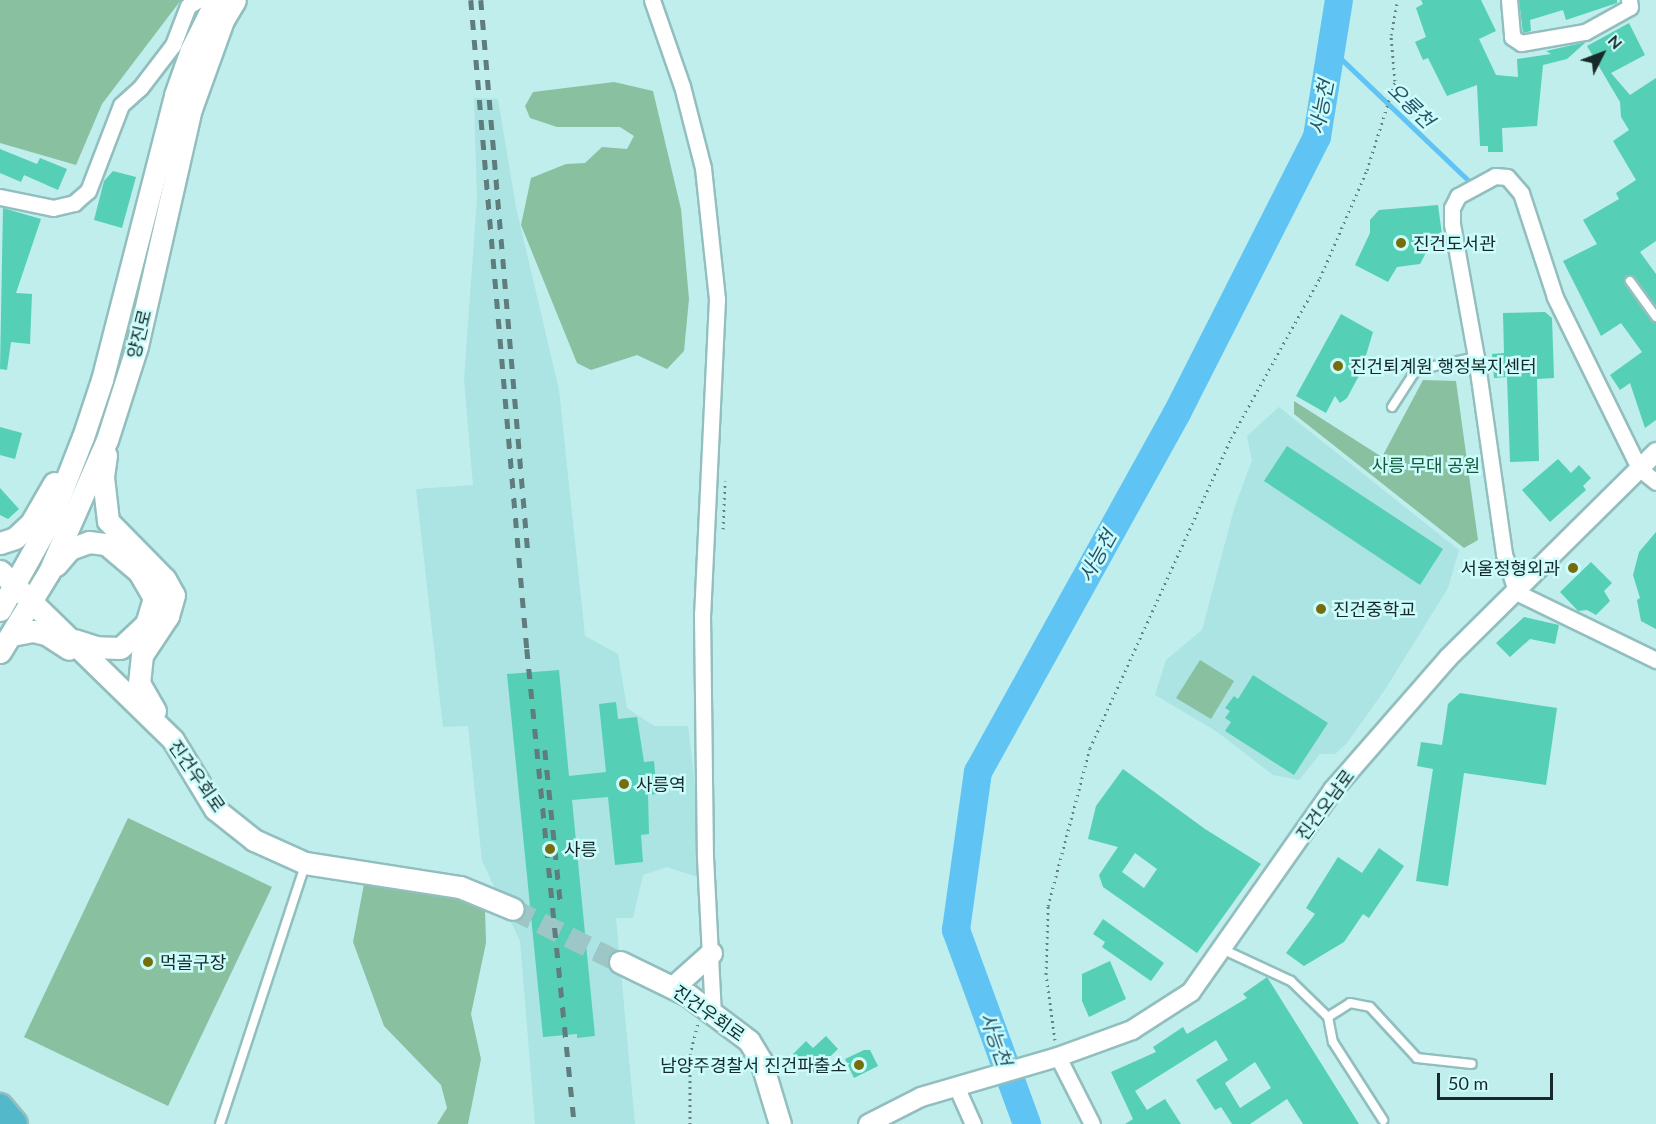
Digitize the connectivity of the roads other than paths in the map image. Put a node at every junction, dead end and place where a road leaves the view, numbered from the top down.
1 (198, 0) edge
2 (216, 0) edge
3 (235, 0) edge
4 (652, 0) edge
5 (1509, 0) edge
6 (1629, 0) edge
7 (0, 197) edge
8 (1630, 281) dead end
9 (1656, 317) edge
10 (1476, 357) junction
11 (1392, 407) dead end
12 (107, 440) junction
13 (1656, 452) edge
14 (75, 458) junction
15 (1639, 468) junction
16 (1656, 482) edge
17 (0, 543) edge
18 (0, 571) edge
19 (49, 572) junction
20 (16, 586) junction
21 (1516, 592) junction
22 (32, 601) junction
23 (0, 610) edge
24 (72, 639) junction
25 (6, 644) edge
26 (1656, 660) edge
27 (104, 670) junction
28 (173, 740) junction
29 (305, 863) junction
30 (513, 909) tunnel mouth
31 (1222, 950) junction
32 (711, 953) junction
33 (620, 962) tunnel mouth
34 (673, 987) junction
35 (1328, 1017) junction
36 (706, 1018) junction
37 (1052, 1058) junction
38 (1473, 1064) dead end
39 (960, 1084) junction
40 (774, 1103) junction
41 (0, 1106) edge
42 (1383, 1120) dead end
43 (15, 1124) edge
44 (220, 1124) edge
45 (780, 1124) edge
46 (796, 1124) edge
47 (868, 1124) edge
48 (974, 1124) edge
49 (1092, 1124) edge

1 - 7 street
2 - 14 main road, 양진로
3 - 12 main road, 양진로
4 - 32 street
5 - 6 street
8 - 9 lane
10 - 11 lane
10 - 15 street
10 - 21 street
12 - 19 main road, 양진로
12 - 28 main road
13 - 15 street, 진건오남로
14 - 17 main road
14 - 20 main road, 양진로
15 - 16 street
15 - 21 street, 진건오남로
18 - 20 main road, 진건우회로
19 - 22 main road, 양진로
19 - 24 main road
20 - 22 main road, 진건우회로
20 - 23 main road, 양진로
21 - 26 street
21 - 31 street, 진건오남로
22 - 24 main road, 진건우회로
22 - 25 main road, 양진로
24 - 27 main road, 진건우회로
25 - 27 main road
27 - 28 main road, 진건우회로
28 - 29 main road, 진건우회로
29 - 30 main road, 진건우회로
29 - 44 lane
31 - 35 lane
31 - 37 street, 진건오남로
32 - 34 main road
32 - 36 street
33 - 34 main road, 진건우회로
34 - 36 main road, 진건우회로
35 - 38 lane
35 - 42 lane
36 - 40 main road, 진건우회로
37 - 39 street, 진건오남로
37 - 49 street
39 - 47 street, 진건오남로
39 - 48 street
40 - 45 main road, 진건우회로
40 - 46 main road
41 - 43 highway

